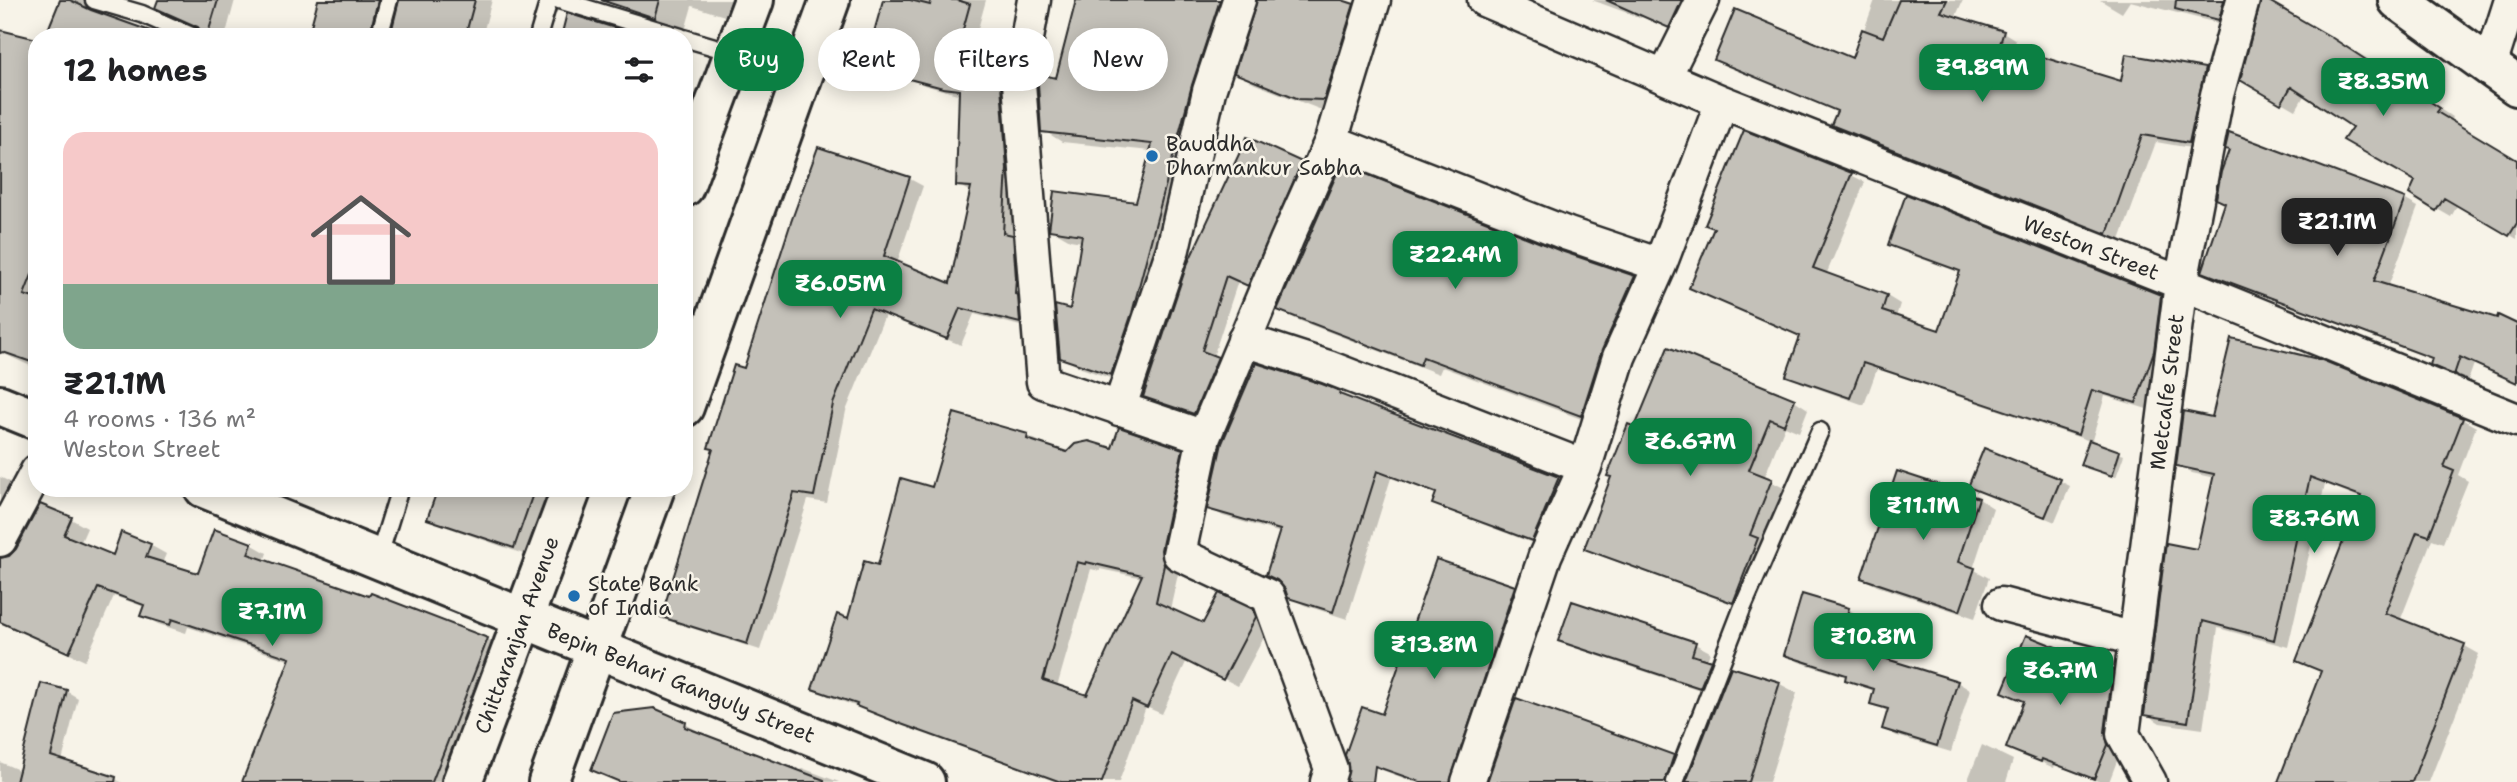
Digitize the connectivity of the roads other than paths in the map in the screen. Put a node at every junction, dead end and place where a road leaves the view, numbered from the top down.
1 (94, 0) edge
2 (389, 0) edge
3 (549, 0) edge
4 (559, 0) edge
5 (754, 0) edge
6 (830, 0) edge
7 (1034, 0) edge
8 (1239, 0) edge
9 (1374, 0) edge
10 (1703, 0) edge
11 (2243, 0) edge
12 (2398, 0) edge
13 (2511, 0) edge
14 (1498, 3) edge
15 (144, 7) edge
16 (179, 28) edge
17 (381, 28) edge
18 (541, 28) edge
19 (653, 28) edge
20 (743, 28) edge
21 (693, 40) edge
22 (714, 47) edge
23 (1665, 76) junction
24 (2503, 76) edge
25 (720, 91) edge
26 (1722, 102) junction
27 (1331, 141) junction
28 (693, 163) edge
29 (1660, 265) junction
30 (2181, 283) junction
31 (1244, 340) junction
32 (693, 382) edge
33 (0, 405) edge
34 (1119, 409) junction
35 (28, 416) edge
36 (2517, 420) edge
37 (1820, 431) dead end
38 (1204, 437) junction
39 (1585, 467) junction
40 (28, 488) edge
41 (226, 497) edge
42 (397, 497) edge
43 (569, 497) edge
44 (652, 497) edge
45 (0, 541) edge
46 (378, 560) junction
47 (2001, 604) dead end
48 (523, 619) junction
49 (2135, 639) junction
50 (597, 648) junction
51 (885, 775) edge
52 (462, 782) edge
53 (548, 782) edge
54 (925, 782) edge
55 (1327, 782) edge
56 (1468, 782) edge
57 (1675, 782) edge
58 (2150, 782) edge

1 - 15 lane
2 - 17 lane
3 - 18 lane
4 - 19 lane
5 - 20 main road
6 - 32 main road
7 - 34 street
8 - 34 street
9 - 27 street
10 - 23 street
11 - 30 street, Metcalfe Street
12 - 24 main road
13 - 24 street
14 - 23 street, Weston Street
15 - 16 lane
21 - 22 lane
23 - 26 street, Weston Street
25 - 28 main road
26 - 29 street
26 - 30 street, Weston Street
27 - 29 street
27 - 31 street
29 - 39 street
30 - 36 street, Weston Street
30 - 49 street, Metcalfe Street
31 - 38 street
31 - 39 street
33 - 35 main road
34 - 38 street
37 - 57 lane
38 - 55 street
39 - 56 street
40 - 45 street
41 - 46 main road, Bepin Behari Ganguly Street
42 - 46 lane
43 - 48 main road, Chittaranjan Avenue
44 - 50 main road
46 - 48 main road, Bepin Behari Ganguly Street
47 - 49 street
48 - 50 main road, Bepin Behari Ganguly Street
48 - 52 main road, Chittaranjan Avenue
49 - 58 street, Metcalfe Street
50 - 51 main road, Bepin Behari Ganguly Street
50 - 53 main road
51 - 54 main road, Bepin Behari Ganguly Street

